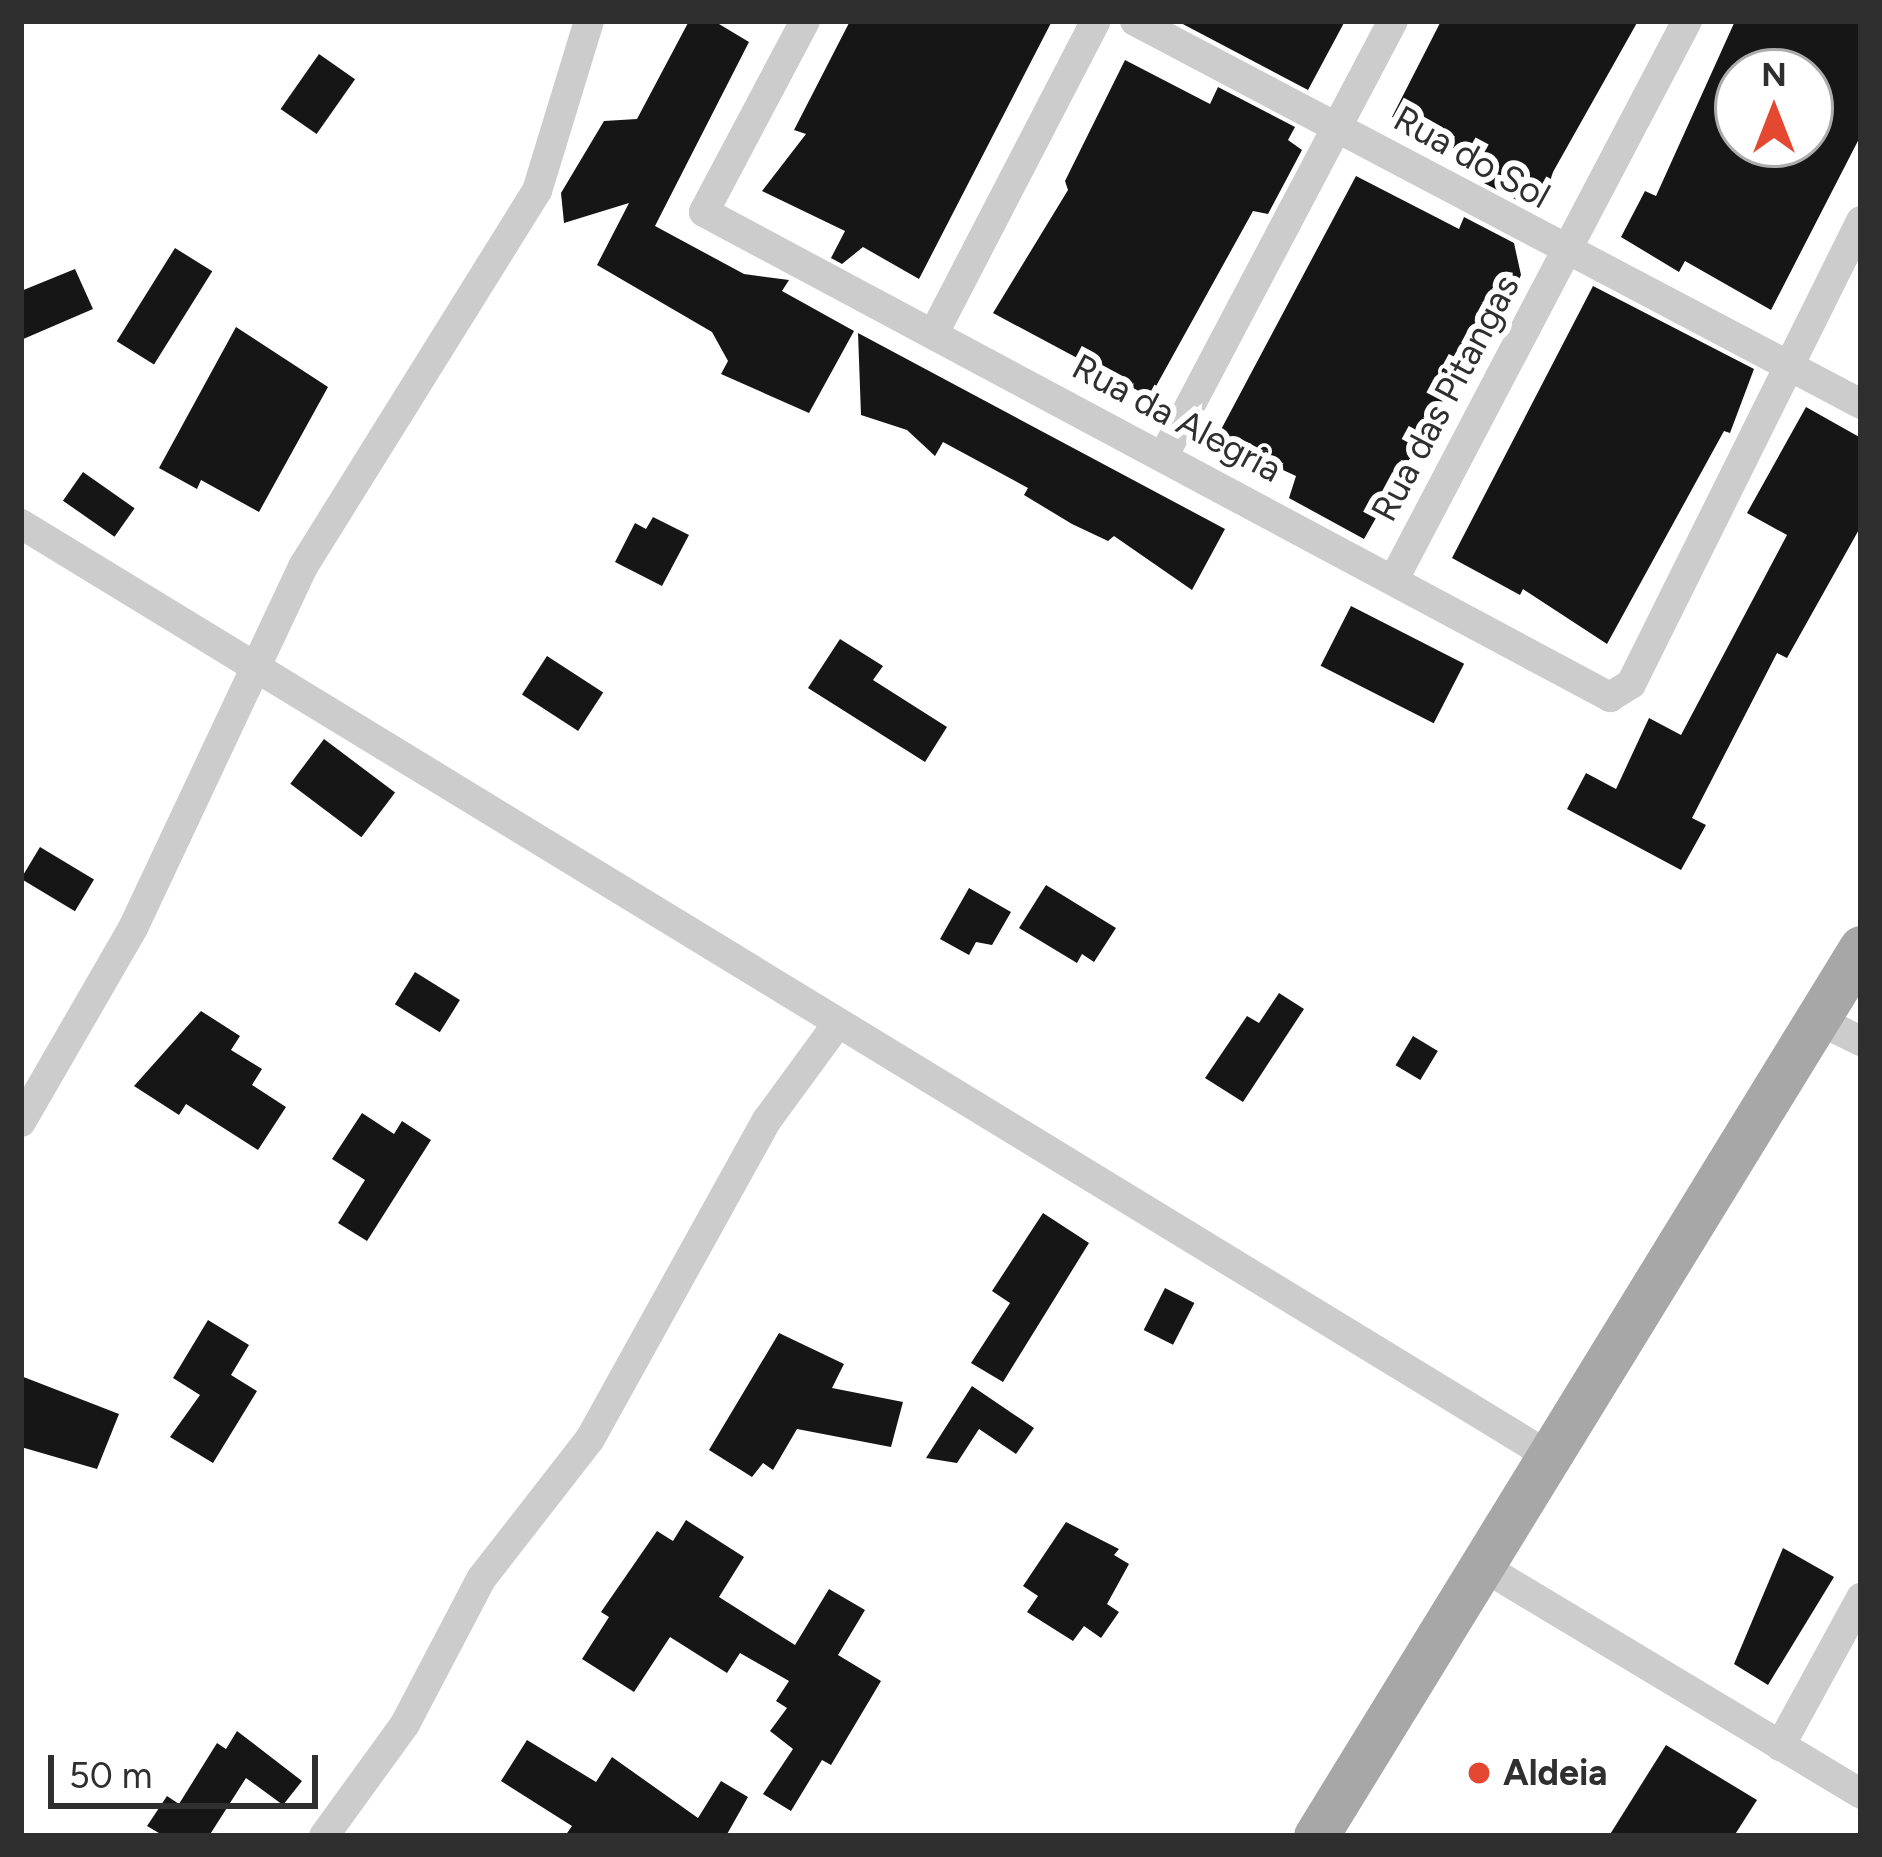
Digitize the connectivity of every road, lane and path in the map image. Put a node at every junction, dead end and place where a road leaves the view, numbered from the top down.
1 (589, 21) edge
2 (805, 21) edge
3 (1096, 21) edge
4 (1135, 21) edge
5 (1394, 21) edge
6 (1688, 21) edge
7 (1338, 129) junction
8 (1861, 221) edge
9 (1567, 254) junction
10 (934, 331) junction
11 (1788, 365) junction
12 (1861, 404) edge
13 (1164, 455) junction
14 (21, 524) edge
15 (1394, 579) junction
16 (260, 668) junction
17 (1861, 948) edge
18 (1820, 1022) junction
19 (836, 1027) junction
20 (1861, 1041) edge
21 (21, 1122) edge
22 (1549, 1456) junction
23 (1482, 1566) junction
24 (1861, 1598) edge
25 (1780, 1746) junction
26 (1861, 1794) edge
27 (324, 1836) edge
28 (1316, 1836) edge

1 - 16 street
2 - 10 street, Rua da Alegria
3 - 10 street
4 - 7 street, Rua do Sol
5 - 7 street
6 - 9 street, Rua das Pitangas
7 - 9 street, Rua do Sol
7 - 13 street
8 - 11 street
9 - 11 street, Rua do Sol
9 - 15 street, Rua das Pitangas
10 - 13 street, Rua da Alegria
11 - 12 street, Rua do Sol
11 - 15 street, Rua da Alegria
13 - 15 street, Rua da Alegria
14 - 16 street
16 - 19 street
16 - 21 street
17 - 18 main road
18 - 20 street
18 - 22 main road
19 - 22 street
19 - 27 street
22 - 23 main road
23 - 25 street
23 - 28 main road
24 - 25 street
25 - 26 street

